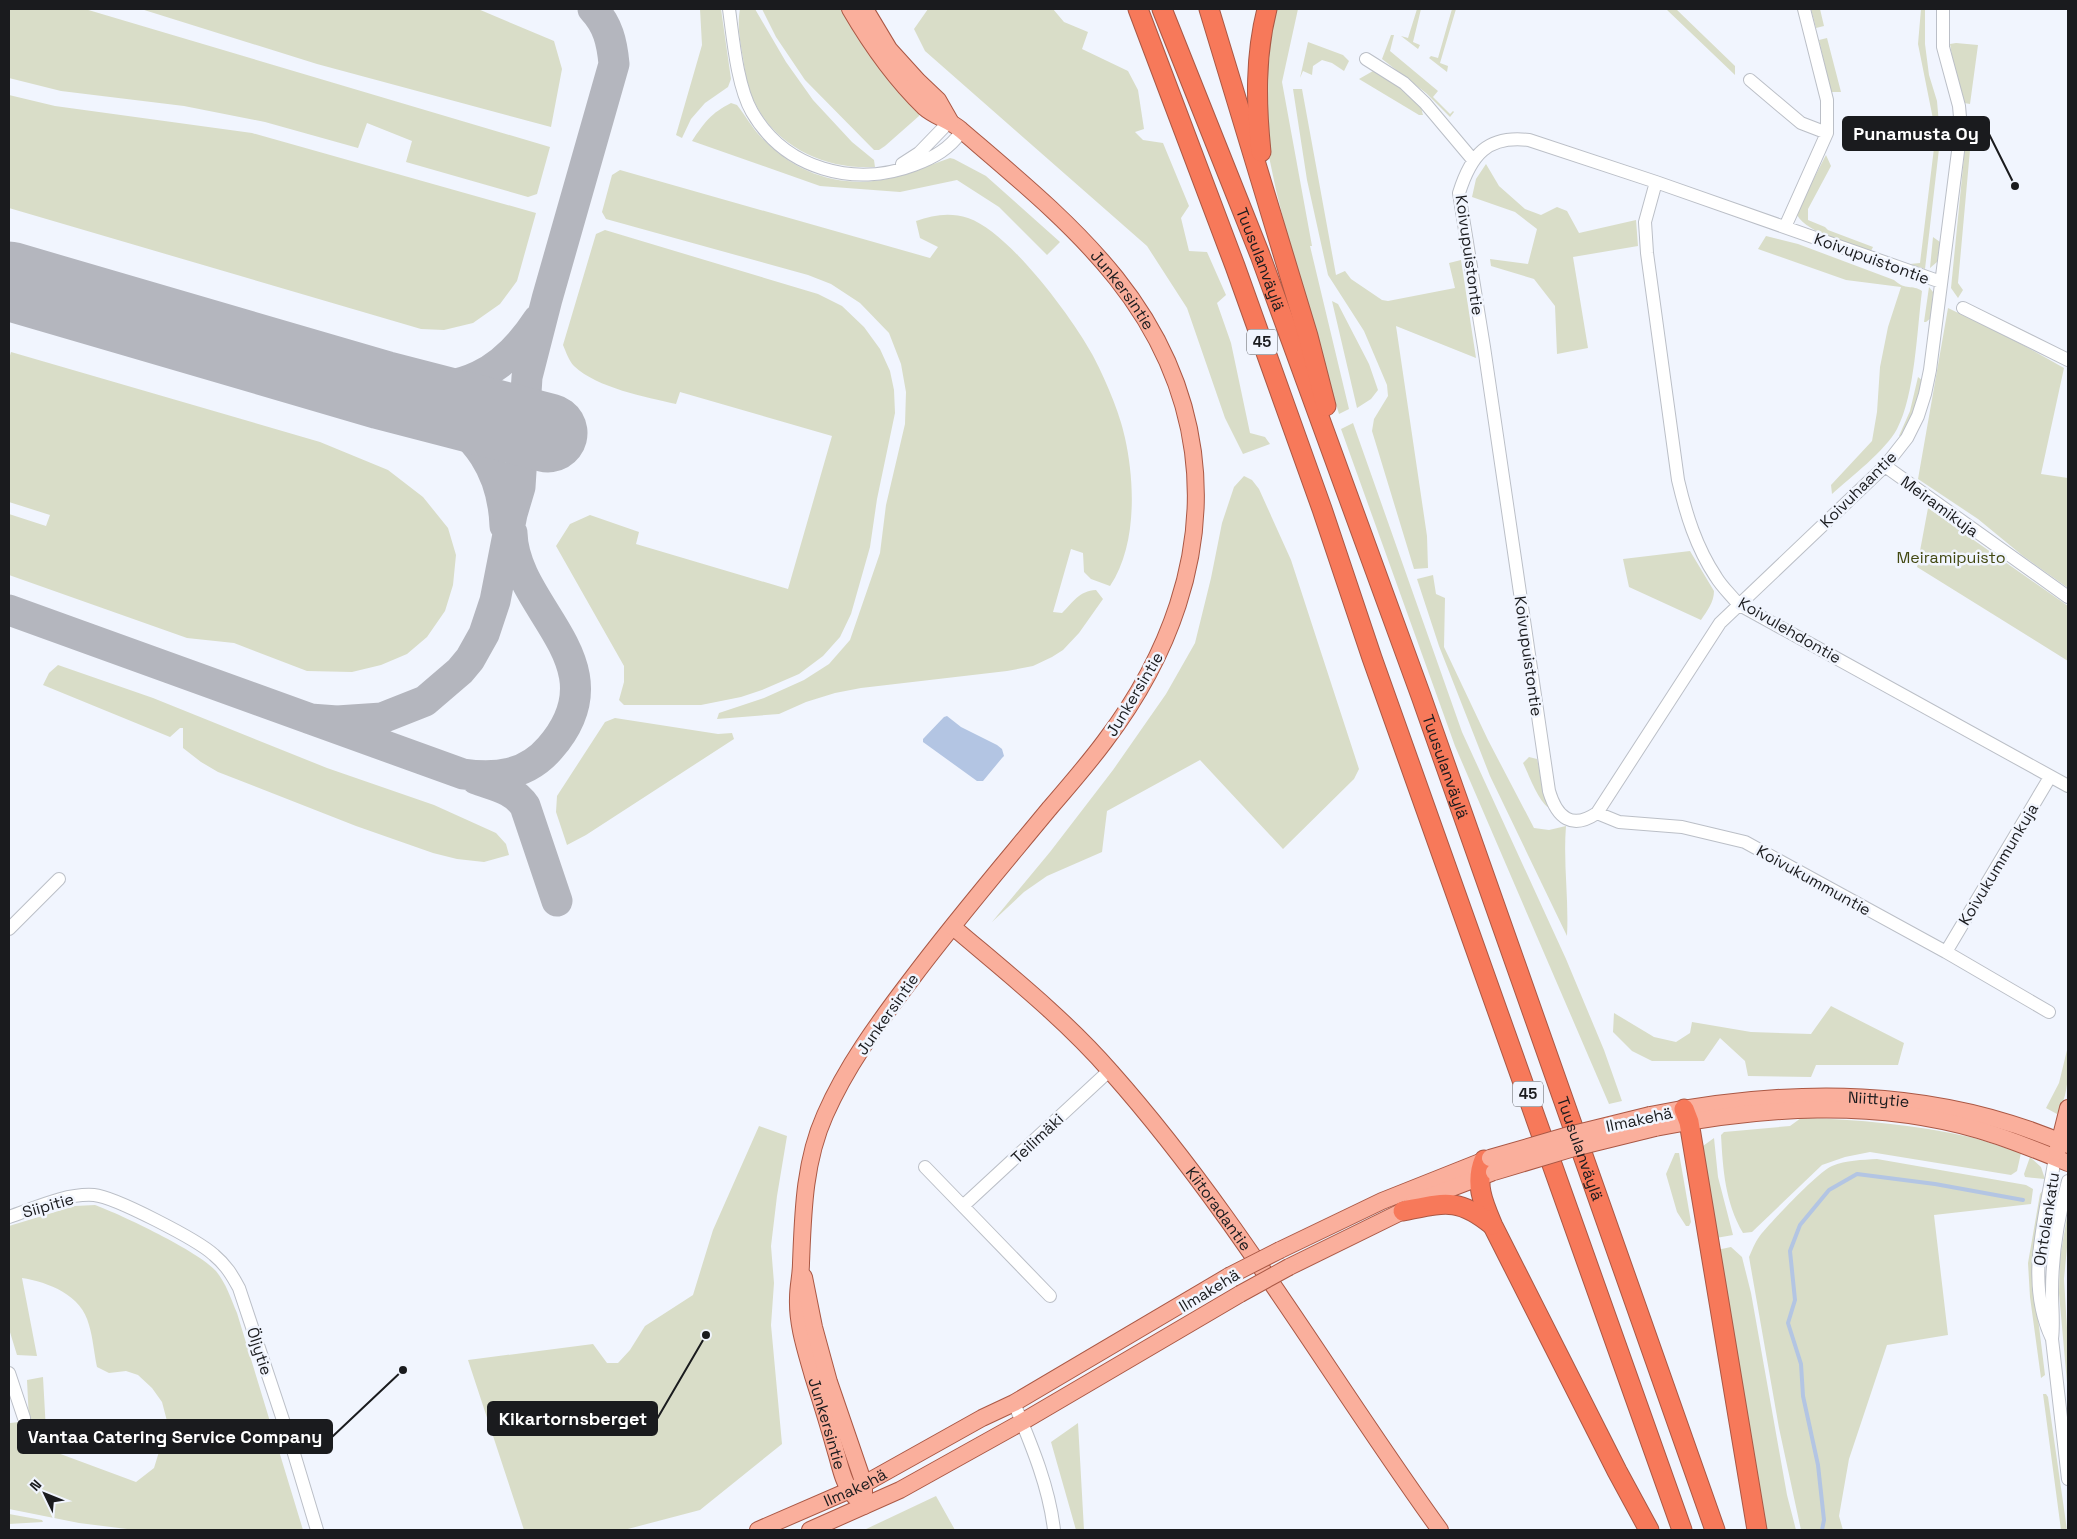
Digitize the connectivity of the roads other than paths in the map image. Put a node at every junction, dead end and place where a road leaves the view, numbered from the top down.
1 (729, 9) edge
2 (850, 9) edge
3 (866, 9) edge
4 (1134, 9) edge
5 (1138, 9) edge
6 (1162, 9) edge
7 (1209, 9) edge
8 (1268, 9) edge
9 (1804, 9) edge
10 (1943, 9) edge
11 (1146, 28) junction
12 (1366, 59) dead end
13 (1750, 80) dead end
14 (956, 126) junction
15 (1827, 132) junction
16 (1473, 160) junction
17 (884, 173) junction
18 (1656, 182) junction
19 (1265, 195) junction
20 (1785, 227) junction
21 (1941, 282) junction
22 (1964, 308) dead end
23 (2068, 360) edge
24 (1885, 466) junction
25 (1349, 502) junction
26 (2068, 597) edge
27 (1738, 604) junction
28 (2050, 777) junction
29 (2068, 786) edge
30 (1598, 814) junction
31 (59, 879) dead end
32 (953, 926) junction
33 (9, 930) edge
34 (1946, 952) junction
35 (2049, 1012) dead end
36 (1110, 1070) junction
37 (2068, 1108) edge
38 (1687, 1116) junction
39 (2064, 1143) edge
40 (2062, 1160) edge
41 (925, 1167) dead end
42 (1487, 1167) junction
43 (2068, 1181) edge
44 (963, 1206) junction
45 (1403, 1211) junction
46 (144, 1216) joint
47 (9, 1217) edge
48 (1493, 1226) junction
49 (1050, 1296) dead end
50 (2052, 1339) junction
51 (9, 1372) edge
52 (1014, 1403) junction
53 (24, 1418) dead end
54 (1022, 1422) junction
55 (2068, 1479) edge
56 (857, 1487) junction
57 (864, 1506) junction
58 (317, 1530) edge
59 (758, 1530) edge
60 (810, 1530) edge
61 (1054, 1530) edge
62 (1440, 1530) edge
63 (1649, 1530) edge
64 (1682, 1530) edge
65 (1715, 1530) edge
66 (1757, 1530) edge

1 - 17 street
2 - 14 main road, Junkersintie
3 - 14 main road, Junkersintie
4 - 11 highway
5 - 11 highway, Tuusulanväylä / 45
6 - 25 highway, Tuusulanväylä / 45
7 - 19 highway
8 - 19 highway
9 - 15 street
10 - 21 street, Koivuhaantie
11 - 64 highway, Tuusulanväylä / 45
12 - 16 street
13 - 15 street
14 - 17 street
14 - 17 street
14 - 32 main road, Junkersintie
15 - 20 street
16 - 18 street, Koivupuistontie
16 - 30 street, Koivupuistontie
18 - 20 street, Koivupuistontie
18 - 27 street, Koivulehdontie
19 - 25 highway
20 - 21 street, Koivupuistontie
21 - 24 street, Koivuhaantie
22 - 23 street
24 - 26 street, Meiramikuja
24 - 27 street, Koivuhaantie
25 - 65 highway, Tuusulanväylä / 45
27 - 28 street, Koivulehdontie
27 - 30 street, Koivuhaantie
28 - 29 street, Koivulehdontie
28 - 34 street, Koivukummunkuja
30 - 34 street, Koivukummuntie
31 - 33 street
32 - 36 main road, Kiitoradantie
32 - 56 main road, Junkersintie
34 - 35 street, Koivukummuntie
36 - 44 street, Teilimäki
36 - 62 main road, Kiitoradantie
37 - 39 main road
38 - 39 main road, Niittytie
38 - 40 main road, Niittytie
38 - 42 main road, Ilmakehä, bridge
38 - 66 highway
39 - 40 main road
40 - 50 street, Ohtolankatu
41 - 44 street
42 - 45 main road, Ilmakehä
42 - 48 highway
42 - 52 main road, Ilmakehä, bridge
43 - 50 street, Ohtolankatu
44 - 49 street
45 - 48 highway
45 - 54 main road, Ilmakehä, bridge
46 - 47 street, Siipitie
46 - 58 street, Öljytie
48 - 63 highway
50 - 55 street, Ohtolankatu
51 - 53 street
52 - 54 street
52 - 56 main road, Ilmakehä
54 - 57 main road, Ilmakehä
54 - 61 street
56 - 57 main road, Junkersintie
56 - 59 main road, Ilmakehä
57 - 60 main road, Ilmakehä

